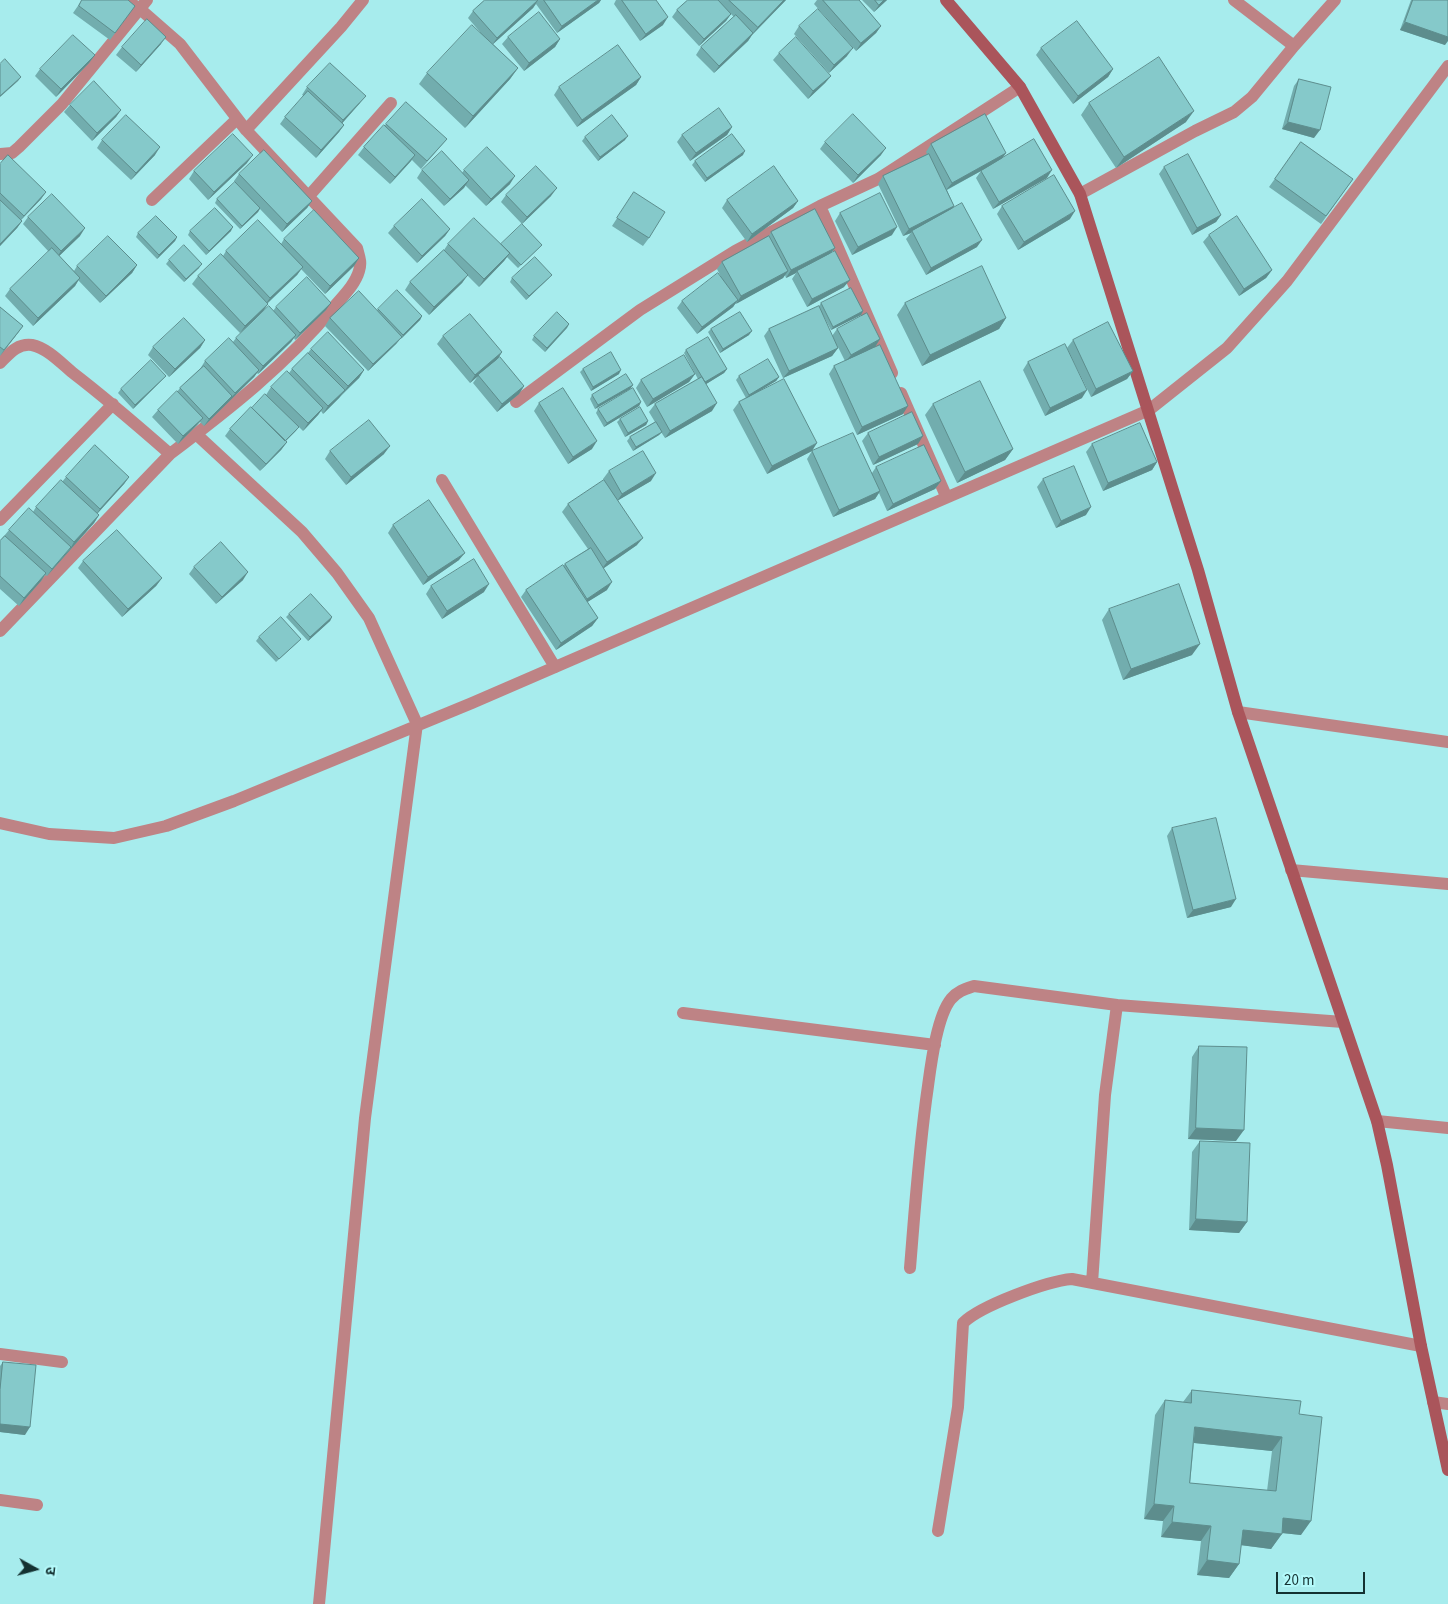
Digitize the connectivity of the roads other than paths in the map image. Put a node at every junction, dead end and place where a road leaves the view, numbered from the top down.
1 (126, 0) edge
2 (363, 0) edge
3 (946, 0) edge
4 (1234, 0) edge
5 (1335, 0) edge
6 (144, 5) edge
7 (1294, 46) junction
8 (1448, 66) edge
9 (1020, 88) junction
10 (391, 103) dead end
11 (238, 119) junction
12 (246, 130) junction
13 (0, 154) edge
14 (1080, 194) junction
15 (308, 197) junction
16 (152, 200) dead end
17 (820, 206) junction
18 (0, 363) edge
19 (516, 402) edge
20 (113, 404) junction
21 (1149, 410) junction
22 (196, 434) junction
23 (170, 454) junction
24 (442, 480) dead end
25 (946, 496) junction
26 (0, 520) edge
27 (0, 632) edge
28 (555, 666) junction
29 (1238, 712) junction
30 (417, 724) junction
31 (1448, 742) edge
32 (0, 823) edge
33 (1291, 870) junction
34 (1448, 884) edge
35 (1118, 1005) junction
36 (683, 1013) dead end
37 (1343, 1022) junction
38 (935, 1045) junction
39 (1377, 1121) junction
40 (1448, 1128) edge
41 (910, 1268) dead end
42 (1092, 1283) junction
43 (1421, 1346) junction
44 (0, 1354) edge
45 (62, 1362) dead end
46 (1433, 1402) junction
47 (1448, 1404) edge
48 (1448, 1470) edge
49 (0, 1500) edge
50 (37, 1505) dead end
51 (938, 1531) dead end
52 (319, 1604) edge

1 - 6 street
2 - 12 street
3 - 9 street
4 - 7 street
5 - 7 street
6 - 11 street
6 - 13 street
7 - 14 street
8 - 21 street
9 - 14 street
9 - 17 street
10 - 15 street
11 - 12 street
11 - 16 street
12 - 15 street
14 - 21 street
15 - 22 street
17 - 19 street
17 - 25 street
18 - 20 street
20 - 23 street
20 - 26 street
21 - 25 street
21 - 29 street
22 - 23 street
22 - 30 street
23 - 27 street
24 - 28 street
25 - 28 street
28 - 30 street
29 - 31 street
29 - 33 street
30 - 32 street
30 - 52 street
33 - 34 street
33 - 37 street
35 - 37 street
35 - 38 street
35 - 42 street
36 - 38 street
37 - 39 street
38 - 41 street
39 - 40 street
39 - 43 street
42 - 43 street
42 - 51 street
43 - 46 street
44 - 45 street
46 - 47 street
46 - 48 street
49 - 50 street

